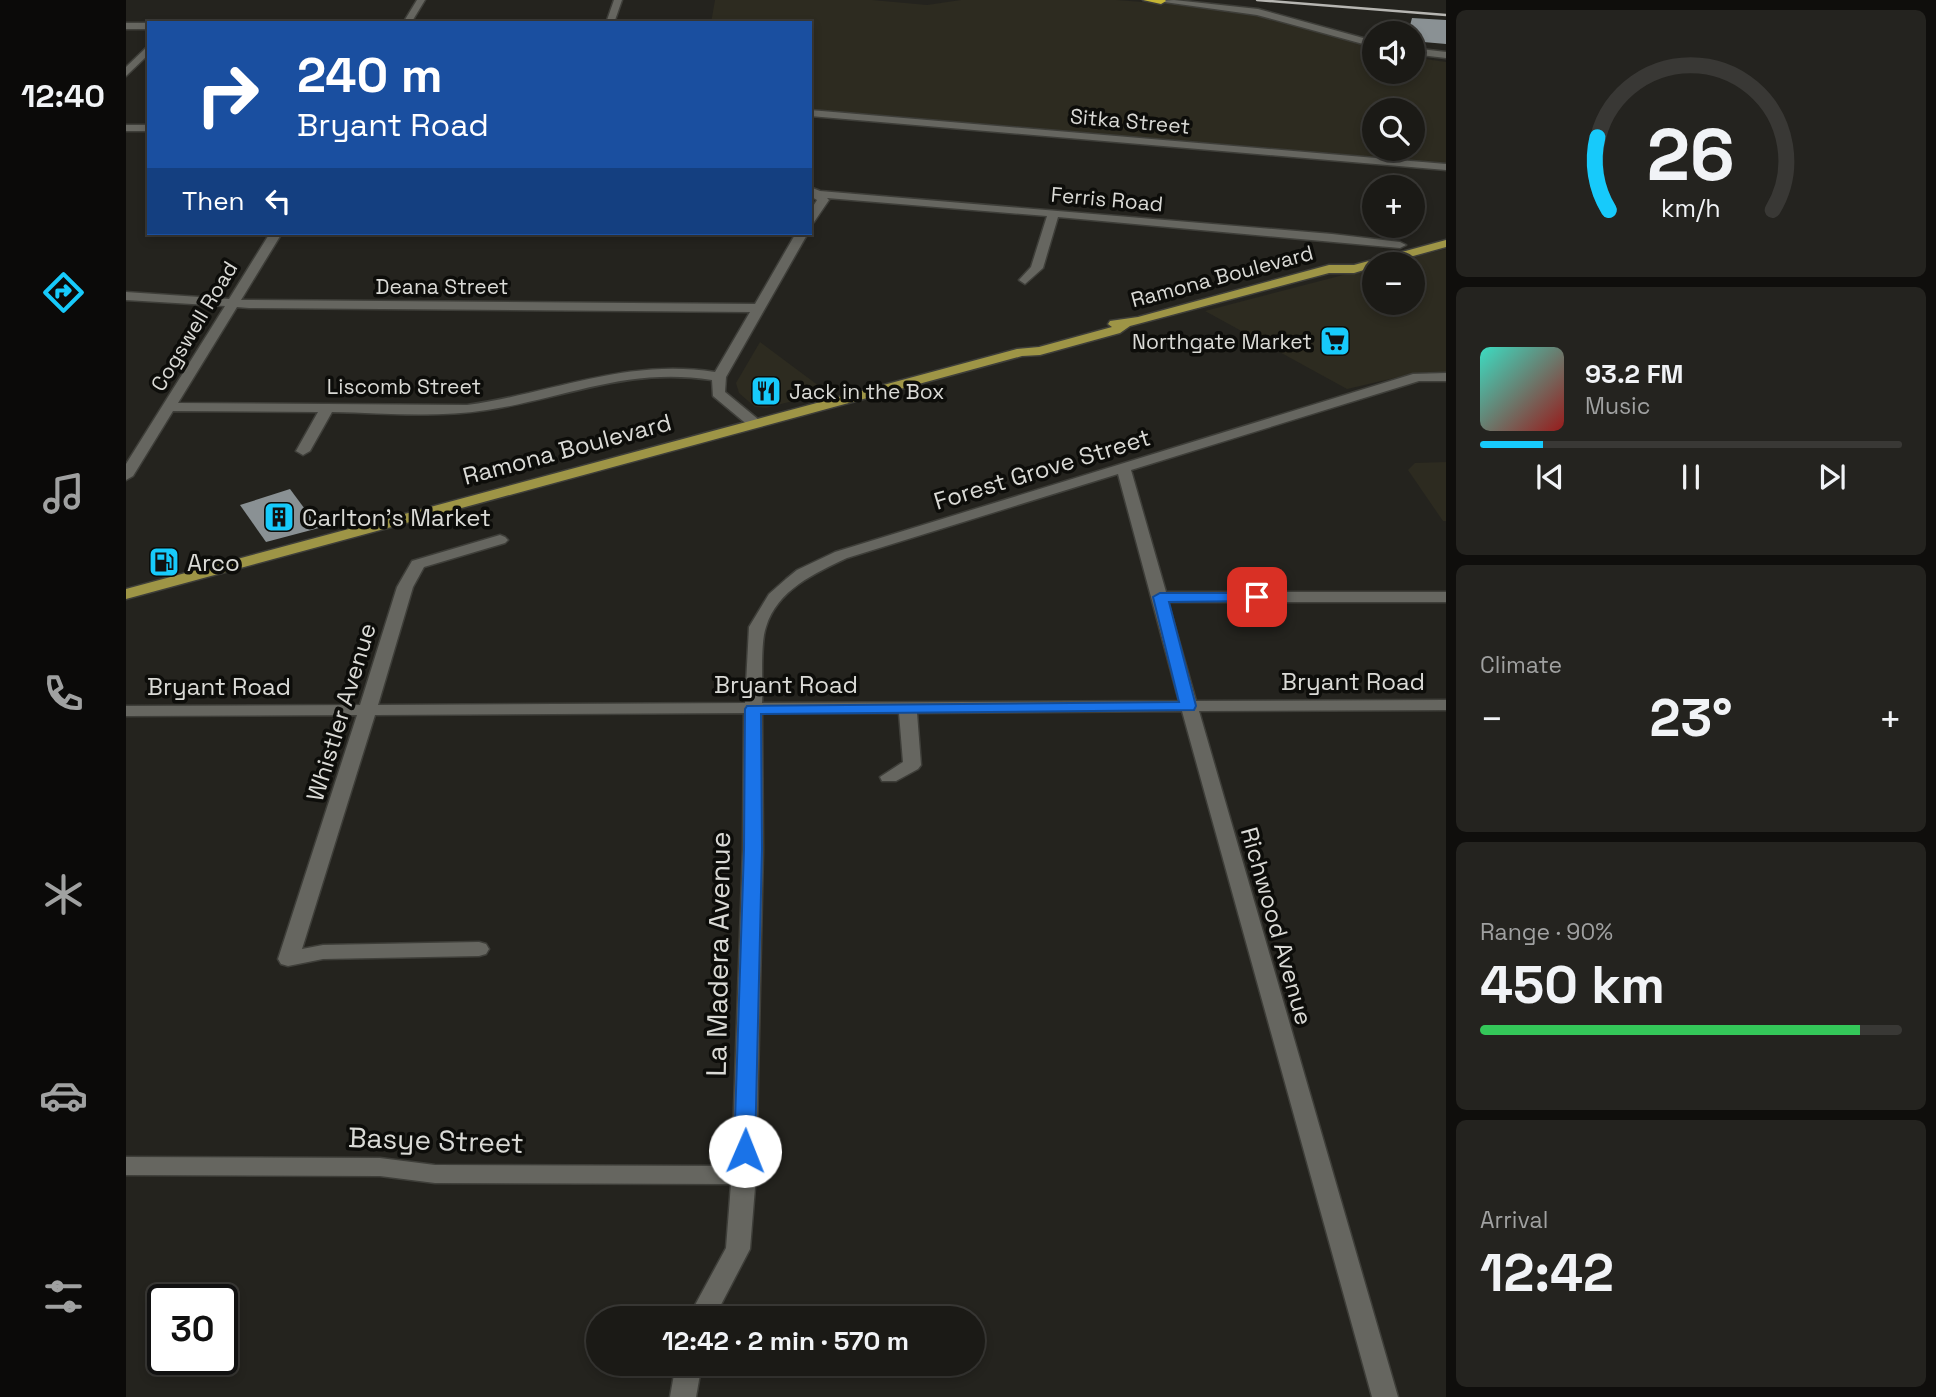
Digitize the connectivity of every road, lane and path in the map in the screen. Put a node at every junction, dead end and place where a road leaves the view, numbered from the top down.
1 (421, 0) edge
2 (618, 0) edge
3 (1148, 0) edge
4 (1189, 0) edge
5 (1161, 1) edge
6 (408, 21) edge
7 (611, 21) edge
8 (126, 26) edge
9 (147, 26) edge
10 (1362, 39) edge
11 (1362, 40) edge
12 (147, 50) edge
13 (1425, 54) edge
14 (1446, 56) edge
15 (126, 73) edge
16 (812, 113) edge
17 (126, 128) edge
18 (147, 128) edge
19 (1446, 167) edge
20 (813, 191) edge
21 (1053, 214) junction
22 (812, 217) edge
23 (1446, 233) edge
24 (275, 235) edge
25 (801, 235) edge
26 (1446, 243) edge
27 (1399, 245) junction
28 (1329, 270) junction
29 (1025, 280) dead end
30 (126, 296) edge
31 (232, 303) junction
32 (758, 308) junction
33 (719, 377) junction
34 (1446, 377) edge
35 (169, 407) junction
36 (328, 407) junction
37 (754, 423) junction
38 (303, 452) dead end
39 (1123, 467) junction
40 (126, 476) edge
41 (500, 540) dead end
42 (126, 594) edge
43 (1160, 597) junction
44 (1446, 597) edge
45 (1446, 705) edge
46 (1188, 706) junction
47 (908, 708) junction
48 (367, 709) junction
49 (753, 709) junction
50 (126, 711) edge
51 (889, 778) dead end
52 (480, 950) dead end
53 (126, 1166) edge
54 (744, 1175) junction
55 (707, 1306) edge
56 (687, 1376) edge
57 (683, 1397) edge
58 (1385, 1397) edge

1 - 6 street
2 - 7 street
3 - 5 highway
4 - 10 street
5 - 11 street
8 - 9 street
12 - 15 street
13 - 14 street
16 - 19 street, Sitka Street
17 - 18 street
20 - 21 street, Ferris Road
20 - 22 street
21 - 27 street, Ferris Road
21 - 29 street
23 - 27 main road, Ramona Boulevard
24 - 31 street, Cogswell Road
25 - 32 street
26 - 28 main road, Ramona Boulevard
27 - 28 main road, Ramona Boulevard
28 - 37 main road, Ramona Boulevard
30 - 31 street, Deana Street
31 - 32 street, Deana Street
31 - 35 street, Cogswell Road
32 - 33 street
33 - 36 street, Liscomb Street
33 - 37 street
34 - 39 street, Forest Grove Street
35 - 36 street, Liscomb Street
35 - 40 street, Cogswell Road
36 - 38 street
37 - 42 main road, Ramona Boulevard
39 - 43 street, Richwood Avenue
39 - 49 street, Forest Grove Street
41 - 48 street, Whistler Avenue
43 - 44 street
43 - 46 street, Richwood Avenue
45 - 46 street, Bryant Road
46 - 47 street, Bryant Road
46 - 58 street, Richwood Avenue
47 - 49 street, Bryant Road
47 - 51 street
48 - 49 street, Bryant Road
48 - 50 street, Bryant Road
48 - 52 street, Whistler Avenue
49 - 54 street, La Madera Avenue
53 - 54 street, Basye Street
54 - 55 street, La Madera Avenue
56 - 57 street

